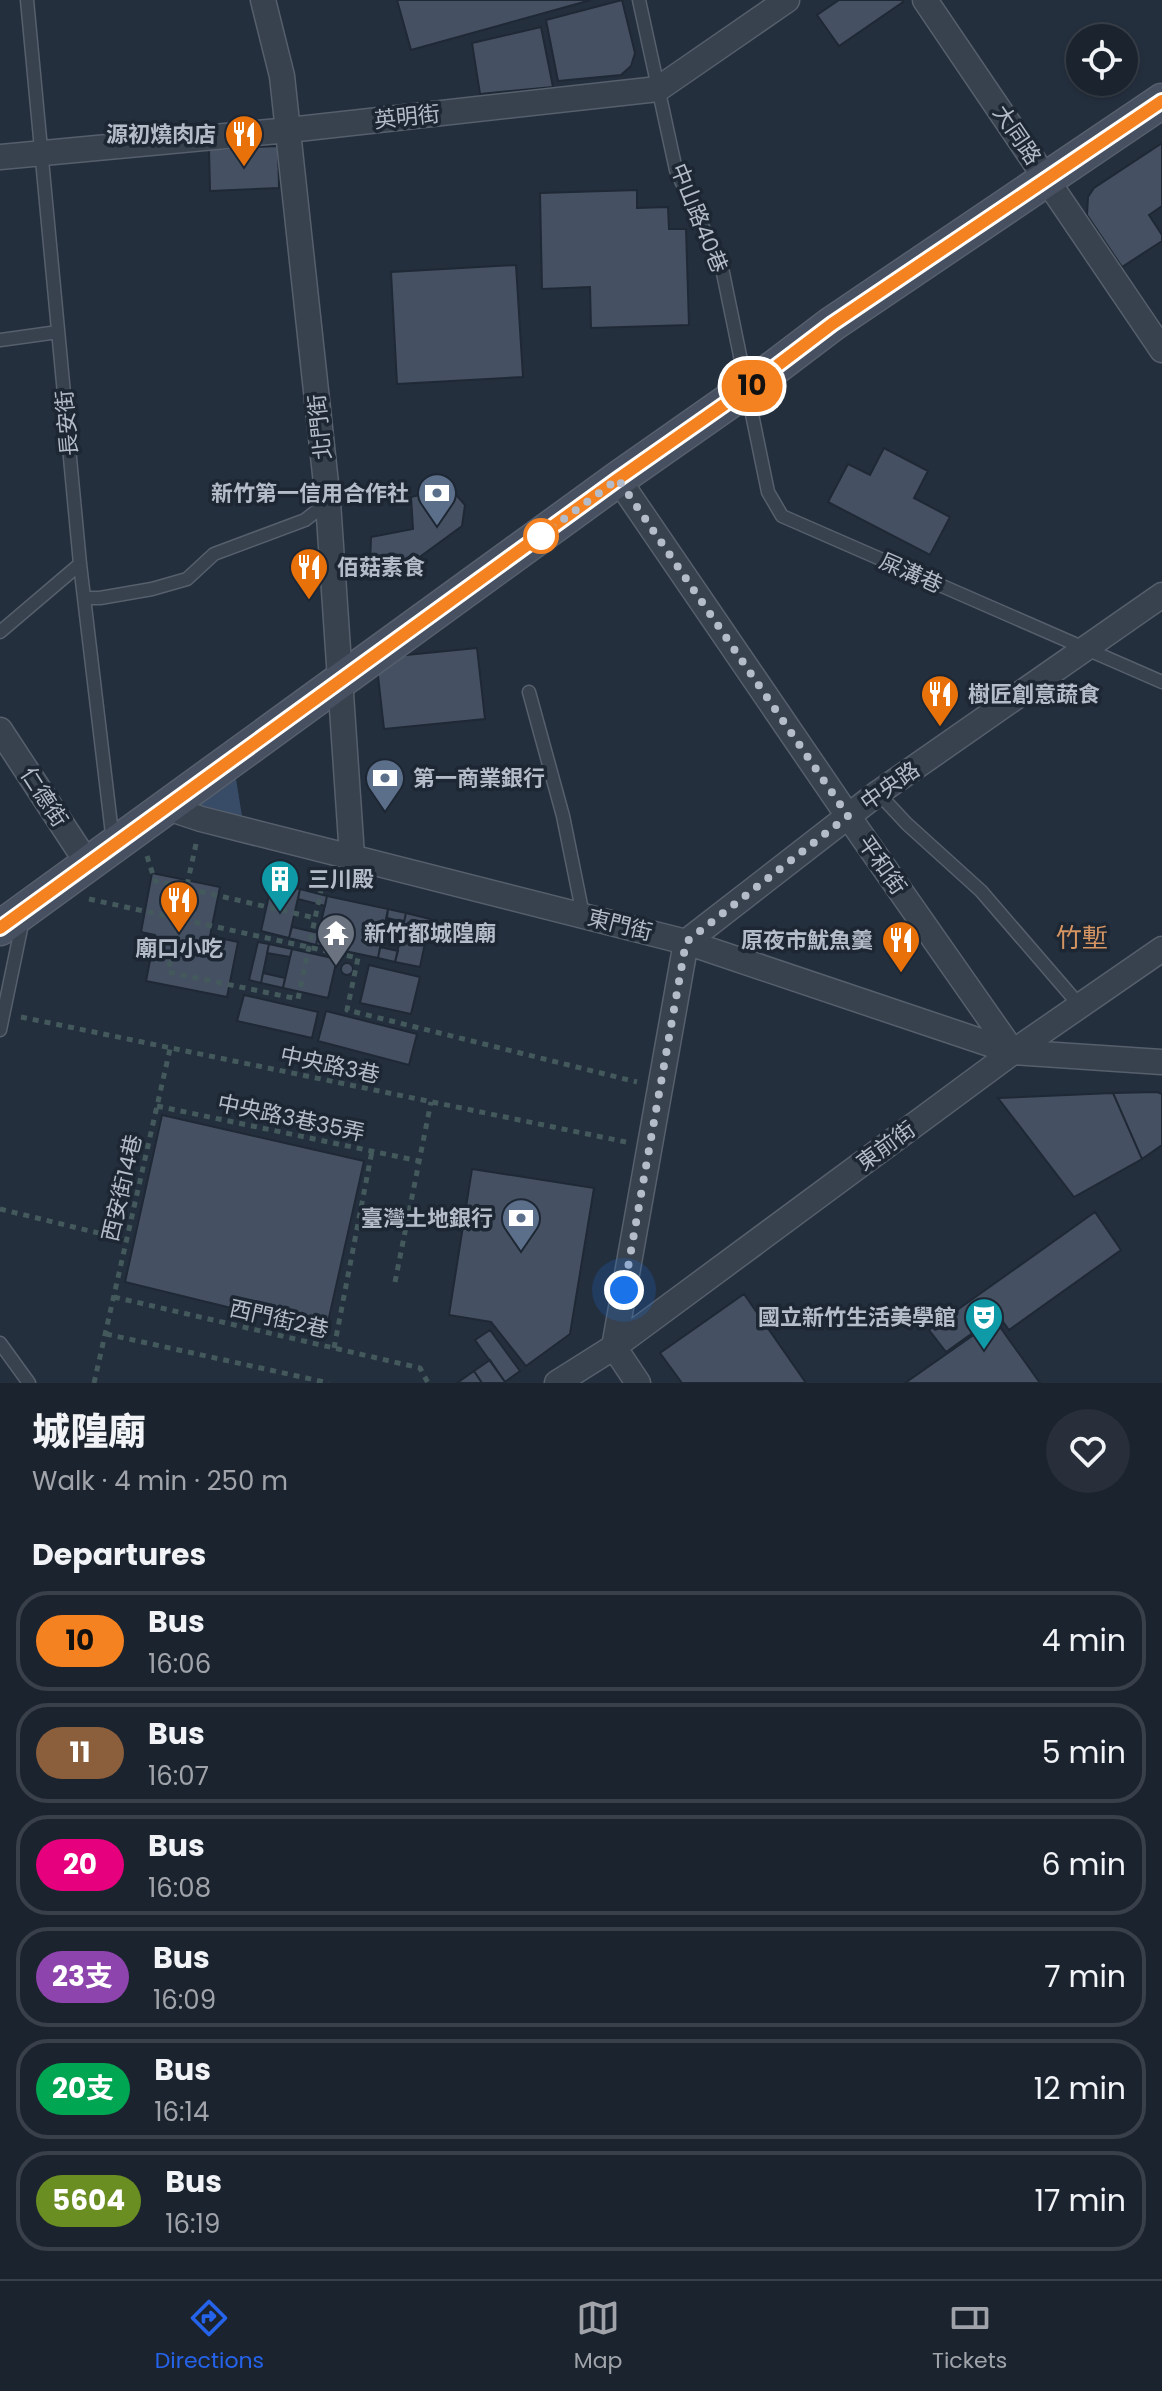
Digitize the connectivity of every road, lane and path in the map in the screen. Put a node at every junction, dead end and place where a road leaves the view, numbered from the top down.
1 (27, 0) edge
2 (263, 0) edge
3 (639, 0) edge
4 (787, 0) edge
5 (925, 0) edge
6 (658, 89) junction
7 (1162, 101) edge
8 (289, 130) junction
9 (42, 153) junction
10 (0, 157) edge
11 (1047, 181) junction
12 (58, 332) junction
13 (0, 340) edge
14 (1162, 350) edge
15 (745, 390) junction
16 (618, 479) junction
17 (328, 502) junction
18 (80, 564) junction
19 (1162, 595) edge
20 (86, 598) junction
21 (0, 632) edge
22 (1086, 649) junction
23 (342, 682) junction
24 (1162, 682) edge
25 (529, 692) dead end
26 (0, 730) edge
27 (878, 793) junction
28 (168, 808) junction
29 (848, 816) junction
30 (201, 819) junction
31 (114, 846) junction
32 (341, 854) junction
33 (187, 888) junction
34 (53, 891) junction
35 (583, 915) junction
36 (315, 918) junction
37 (12, 920) edge
38 (179, 920) junction
39 (686, 942) junction
40 (310, 948) junction
41 (1162, 949) edge
42 (1081, 1007) junction
43 (4, 1013) junction
44 (0, 1030) edge
45 (170, 1049) junction
46 (1013, 1052) junction
47 (1162, 1062) edge
48 (660, 1088) junction
49 (431, 1102) junction
50 (157, 1106) junction
51 (650, 1147) junction
52 (372, 1151) junction
53 (419, 1161) junction
54 (0, 1209) edge
55 (127, 1240) junction
56 (395, 1282) dead end
57 (114, 1297) junction
58 (106, 1334) junction
59 (0, 1343) edge
60 (614, 1347) junction
61 (334, 1348) junction
62 (29, 1383) edge
63 (94, 1383) edge
64 (329, 1383) edge
65 (428, 1383) edge
66 (557, 1383) edge
67 (638, 1383) edge

1 - 9 lane, 長安街
2 - 8 street, 北門街
3 - 6 lane, 中山路40巷
4 - 6 street, 英明街
5 - 11 street, 大同路
6 - 8 street, 英明街
6 - 15 lane, 中山路40巷
7 - 11 street
8 - 9 street, 英明街
8 - 17 street, 北門街
9 - 10 street, 英明街
9 - 12 lane, 長安街
11 - 14 street, 大同路
11 - 15 street
12 - 13 lane
12 - 18 lane, 長安街
15 - 16 street
15 - 22 lane, 屎溝巷
16 - 23 street
16 - 29 street, 平和街
17 - 20 lane
17 - 23 street, 北門街
18 - 20 lane, 長安街
18 - 21 lane
19 - 22 street, 中央路
20 - 31 lane, 長安街
22 - 24 lane, 屎溝巷
22 - 27 street, 中央路
23 - 28 street
23 - 32 street, 北門街
25 - 35 lane
26 - 31 street, 仁德街
27 - 29 street, 中央路
27 - 42 lane
28 - 30 street, 東門街
28 - 31 street
29 - 39 street, 中央路
29 - 46 street, 平和街
30 - 32 street, 東門街
30 - 33 path
31 - 33 path
31 - 34 street
32 - 35 street, 東門街
32 - 36 path
33 - 36 path
33 - 38 path
34 - 37 street
34 - 38 path
35 - 39 street, 東門街
36 - 40 path
37 - 43 lane
38 - 40 path
38 - 40 path
39 - 46 street, 東門街
39 - 48 street
40 - 48 path
41 - 42 street, 東前街
42 - 46 street, 東前街
43 - 44 lane
43 - 45 path, 中央路3巷
45 - 49 path, 中央路3巷
45 - 50 path, 西安街14巷
46 - 47 street, 東門街
46 - 60 street, 東前街
48 - 51 street
49 - 51 path, 中央路3巷
49 - 53 path
50 - 52 path, 中央路3巷35弄
50 - 55 path, 西安街14巷
51 - 60 street
52 - 53 path, 中央路3巷35弄
52 - 61 path
53 - 56 path
54 - 55 path
55 - 57 path, 西安街14巷
57 - 58 path, 西安街14巷
57 - 61 path, 西門街2巷
58 - 63 path, 西安街14巷
58 - 64 path
59 - 62 lane
60 - 66 street, 東前街
60 - 67 street
61 - 65 path, 西門街2巷

